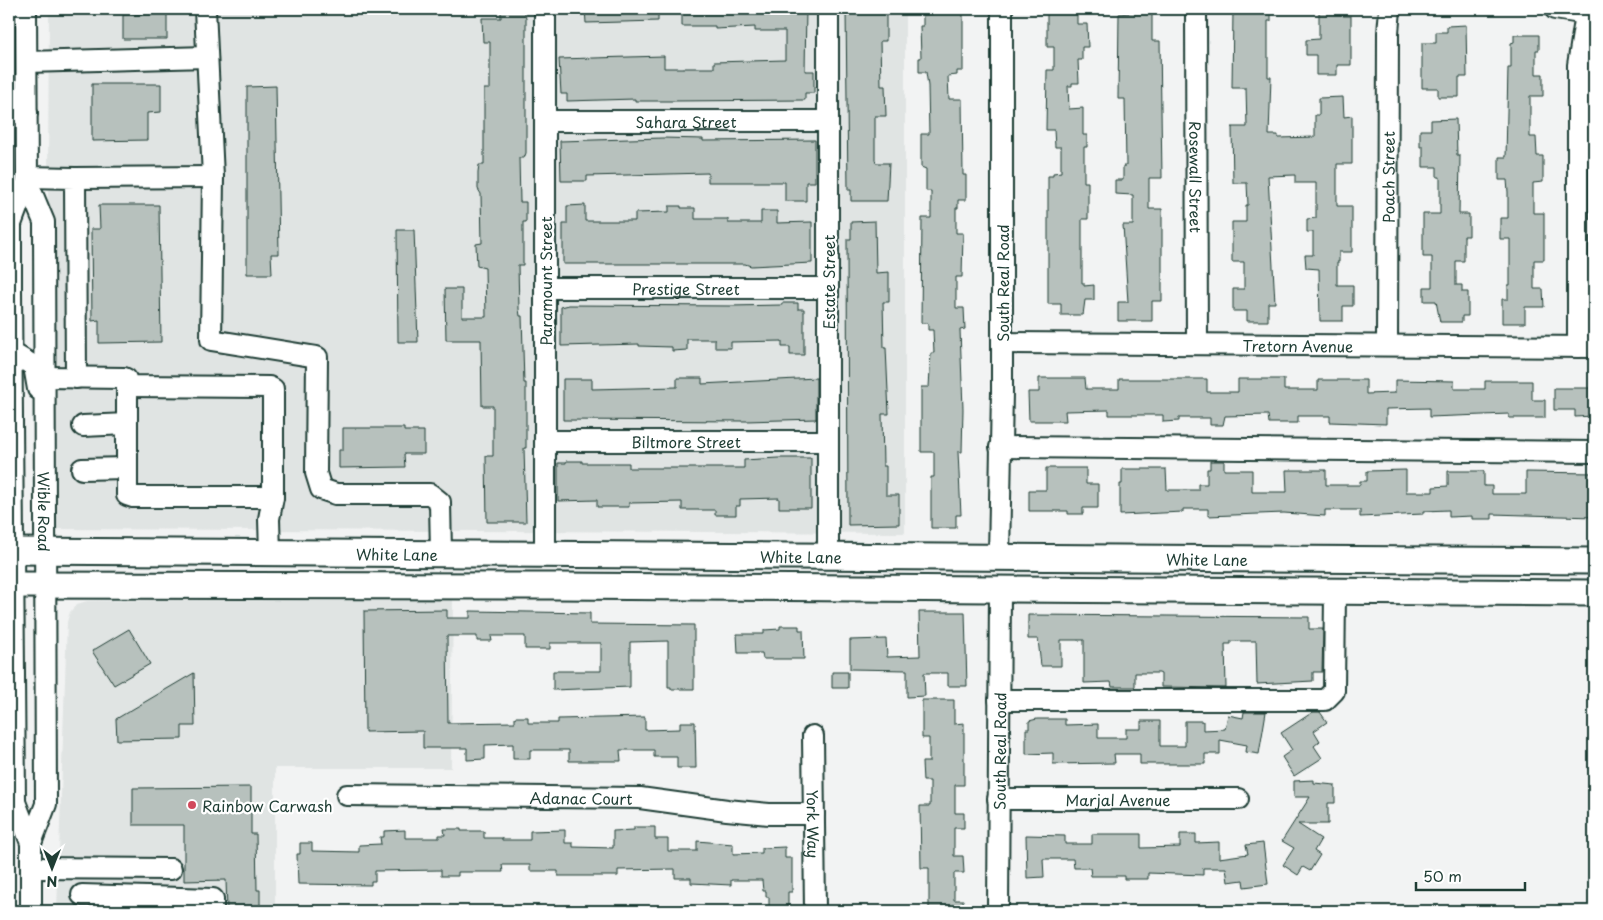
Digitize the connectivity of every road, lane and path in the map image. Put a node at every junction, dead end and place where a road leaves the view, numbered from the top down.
1 (205, 9) edge
2 (545, 9) edge
3 (828, 9) edge
4 (1002, 9) edge
5 (1196, 9) edge
6 (1390, 9) edge
7 (1555, 9) edge
8 (1590, 15) edge
9 (20, 16) edge
10 (207, 57) junction
11 (26, 62) junction
12 (18, 113) edge
13 (545, 121) junction
14 (828, 121) junction
15 (213, 177) junction
16 (75, 178) junction
17 (27, 179) junction
18 (14, 201) edge
19 (44, 277) junction
20 (76, 278) junction
21 (545, 288) junction
22 (828, 288) junction
23 (10, 292) edge
24 (1002, 343) junction
25 (1197, 344) junction
26 (1387, 346) junction
27 (1586, 347) edge
28 (10, 351) edge
29 (10, 375) edge
30 (44, 377) junction
31 (76, 378) junction
32 (127, 386) junction
33 (44, 418) junction
34 (127, 424) junction
35 (83, 426) dead end
36 (545, 441) junction
37 (828, 441) junction
38 (1000, 447) junction
39 (1594, 452) edge
40 (126, 468) junction
41 (82, 469) dead end
42 (273, 497) junction
43 (11, 551) edge
44 (44, 552) junction
45 (270, 553) junction
46 (441, 553) junction
47 (492, 554) junction
48 (545, 554) junction
49 (828, 556) junction
50 (999, 557) junction
51 (1140, 558) junction
52 (1594, 561) edge
53 (11, 585) edge
54 (44, 585) junction
55 (345, 586) junction
56 (703, 587) junction
57 (842, 588) junction
58 (1000, 590) junction
59 (1335, 592) junction
60 (1594, 593) edge
61 (11, 639) edge
62 (11, 672) edge
63 (999, 700) junction
64 (12, 727) edge
65 (812, 736) dead end
66 (12, 764) edge
67 (347, 795) dead end
68 (998, 799) junction
69 (1238, 799) dead end
70 (814, 814) junction
71 (21, 832) edge
72 (31, 868) junction
73 (80, 868) junction
74 (171, 870) dead end
75 (82, 903) edge
76 (31, 911) edge
77 (213, 911) edge
78 (815, 911) edge
79 (998, 911) edge

1 - 10 street
2 - 13 street, Paramount Street
3 - 14 street, Estate Street
4 - 24 street, South Real Road
5 - 25 street, Rosewall Street
6 - 26 street, Poach Street
7 - 8 street
8 - 27 street
9 - 11 street, Wible Road
10 - 11 street
10 - 15 street
11 - 12 street, Wible Road
12 - 17 street, Wible Road
13 - 14 street, Sahara Street
13 - 21 street, Paramount Street
14 - 22 street, Estate Street
15 - 16 street
15 - 46 street
16 - 17 street
16 - 20 street
17 - 18 street, Wible Road
17 - 19 street, Wible Road
18 - 23 street, Wible Road
19 - 20 street
19 - 30 street, Wible Road
20 - 31 street
21 - 22 street, Prestige Street
21 - 36 street, Paramount Street
22 - 37 street, Estate Street
23 - 28 street, Wible Road
24 - 25 street, Tretorn Avenue
24 - 38 street, South Real Road
25 - 26 street, Tretorn Avenue
26 - 27 street, Tretorn Avenue
28 - 29 street, Wible Road
28 - 33 street
29 - 43 street, Wible Road
30 - 31 street
30 - 33 street, Wible Road
31 - 32 street
32 - 34 street
32 - 42 street
33 - 44 street, Wible Road
34 - 35 street
34 - 40 street
36 - 37 street, Biltmore Street
36 - 48 street, Paramount Street
37 - 49 street, Estate Street
38 - 39 street
38 - 50 street, South Real Road
40 - 41 street
40 - 42 street
42 - 45 street
43 - 44 main road, White Lane
43 - 53 street, Wible Road
44 - 45 main road, White Lane
44 - 54 street, Wible Road
45 - 46 main road, White Lane
46 - 47 main road, White Lane
47 - 48 main road, White Lane
47 - 55 main road
48 - 49 main road, White Lane
49 - 50 main road, White Lane
49 - 56 main road
50 - 51 main road, White Lane
50 - 57 main road
51 - 52 main road, White Lane
51 - 58 main road
53 - 54 main road
53 - 61 street, Wible Road
54 - 55 main road
54 - 71 street, Wible Road
55 - 56 main road
56 - 57 main road
57 - 58 main road
58 - 59 main road
58 - 63 street, South Real Road
59 - 60 main road
59 - 63 street
61 - 62 street, Wible Road
62 - 64 street, Wible Road
63 - 68 street, South Real Road
64 - 66 street, Wible Road
65 - 70 street, York Way
66 - 71 street, Wible Road
67 - 70 street, Adanac Court
68 - 69 street, Marjal Avenue
68 - 79 street, South Real Road
70 - 78 street, York Way
71 - 72 street, Wible Road
72 - 73 street
72 - 76 street, Wible Road
73 - 74 street
73 - 75 street
75 - 77 street

